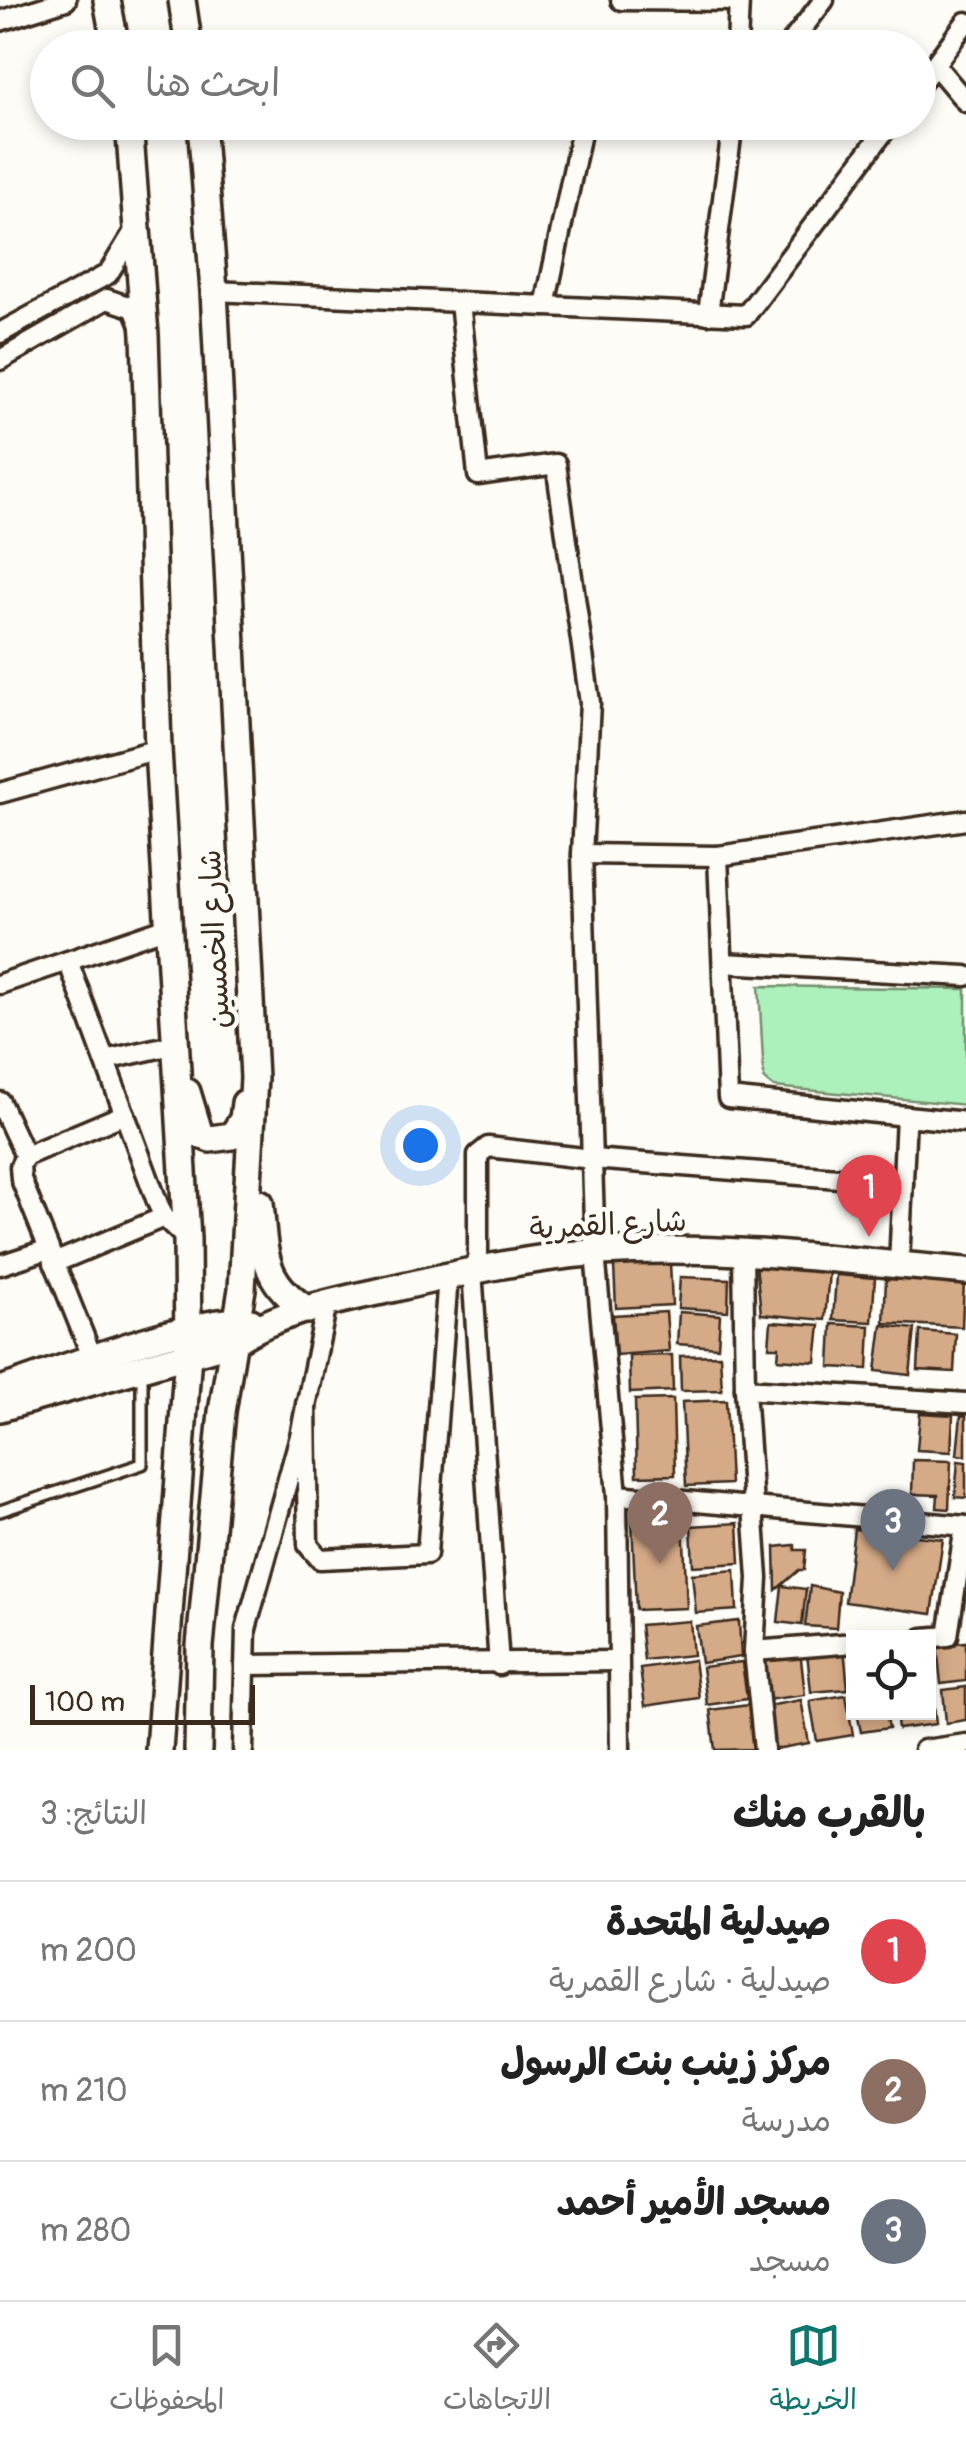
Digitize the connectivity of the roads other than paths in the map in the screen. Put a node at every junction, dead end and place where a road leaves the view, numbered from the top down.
1 (66, 0) edge
2 (107, 0) edge
3 (182, 0) edge
4 (621, 0) edge
5 (740, 0) edge
6 (824, 0) edge
7 (0, 21) edge
8 (966, 22) edge
9 (113, 30) edge
10 (187, 30) edge
11 (738, 30) edge
12 (801, 30) edge
13 (936, 62) edge
14 (936, 67) edge
15 (966, 102) edge
16 (131, 140) edge
17 (202, 140) edge
18 (580, 140) edge
19 (731, 140) edge
20 (878, 140) edge
21 (140, 224) junction
22 (214, 291) junction
23 (460, 302) junction
24 (545, 306) junction
25 (708, 314) junction
26 (0, 333) edge
27 (145, 335) junction
28 (0, 360) edge
29 (158, 749) junction
30 (0, 794) edge
31 (966, 820) edge
32 (582, 854) junction
33 (718, 856) junction
34 (168, 928) junction
35 (68, 961) junction
36 (723, 964) junction
37 (966, 976) edge
38 (0, 984) edge
39 (251, 1019) junction
40 (172, 1034) junction
41 (105, 1060) junction
42 (0, 1102) edge
43 (125, 1114) junction
44 (906, 1116) junction
45 (966, 1122) edge
46 (252, 1132) junction
47 (26, 1156) junction
48 (592, 1159) junction
49 (903, 1183) junction
50 (164, 1217) junction
51 (187, 1239) junction
52 (595, 1252) junction
53 (743, 1252) junction
54 (52, 1256) junction
55 (0, 1265) edge
56 (899, 1265) junction
57 (966, 1270) edge
58 (466, 1272) junction
59 (317, 1306) junction
60 (243, 1329) junction
61 (187, 1342) junction
62 (94, 1359) junction
63 (142, 1365) junction
64 (745, 1389) junction
65 (0, 1390) edge
66 (966, 1403) edge
67 (306, 1404) junction
68 (0, 1408) edge
69 (617, 1495) junction
70 (753, 1507) junction
71 (0, 1511) edge
72 (966, 1526) edge
73 (936, 1637) edge
74 (846, 1644) edge
75 (754, 1651) junction
76 (617, 1660) junction
77 (245, 1665) junction
78 (500, 1665) junction
79 (966, 1744) edge
80 (159, 1750) edge
81 (198, 1750) edge
82 (243, 1750) edge
83 (620, 1750) edge
84 (764, 1750) edge
85 (927, 1750) edge

1 - 7 street
2 - 9 street
3 - 10 street
4 - 5 street
5 - 11 street
6 - 12 street
8 - 13 street
14 - 15 street
16 - 21 street, شارع الخمسين
17 - 22 street, شارع الخمسين
18 - 24 street
19 - 25 street
20 - 25 street
21 - 26 street
21 - 27 street, شارع الخمسين
22 - 23 street
22 - 39 street, شارع الخمسين
23 - 24 street
23 - 32 street
24 - 25 street
27 - 28 street
27 - 29 street, شارع الخمسين
29 - 30 street
29 - 34 street, شارع الخمسين
31 - 33 street
32 - 33 street
32 - 48 street
33 - 36 street
34 - 35 street
34 - 40 street, شارع الخمسين
35 - 38 street
35 - 41 street
36 - 37 street
36 - 44 street
39 - 40 street
39 - 46 street, شارع الخمسين
40 - 41 street
40 - 51 street, شارع الخمسين
41 - 43 street
42 - 47 street
43 - 47 street
43 - 50 street
44 - 45 street
44 - 49 street
46 - 59 street
46 - 60 street, شارع الخمسين
47 - 54 street
48 - 49 street
48 - 52 street
48 - 58 street
49 - 56 street
50 - 51 street
50 - 54 street
51 - 61 street, شارع الخمسين
52 - 53 street, شارع القمرية
52 - 58 street, شارع القمرية
52 - 69 street
53 - 56 street, شارع القمرية
53 - 64 street
54 - 55 street
54 - 62 street
56 - 57 street, شارع القمرية
58 - 59 street, شارع القمرية
58 - 67 street
58 - 78 street
59 - 60 street, شارع القمرية
59 - 67 street
60 - 61 street, شارع القمرية
60 - 81 street, شارع الخمسين
61 - 62 street
61 - 63 street, شارع القمرية
61 - 80 street, شارع الخمسين
62 - 65 street
63 - 68 street, شارع القمرية
63 - 71 lane
64 - 66 street
64 - 70 street
67 - 77 street
69 - 70 street
69 - 76 street
70 - 72 street
70 - 75 street
72 - 73 street
74 - 75 street
75 - 84 street
76 - 78 street
76 - 83 street
77 - 78 street
77 - 82 street
79 - 85 street

